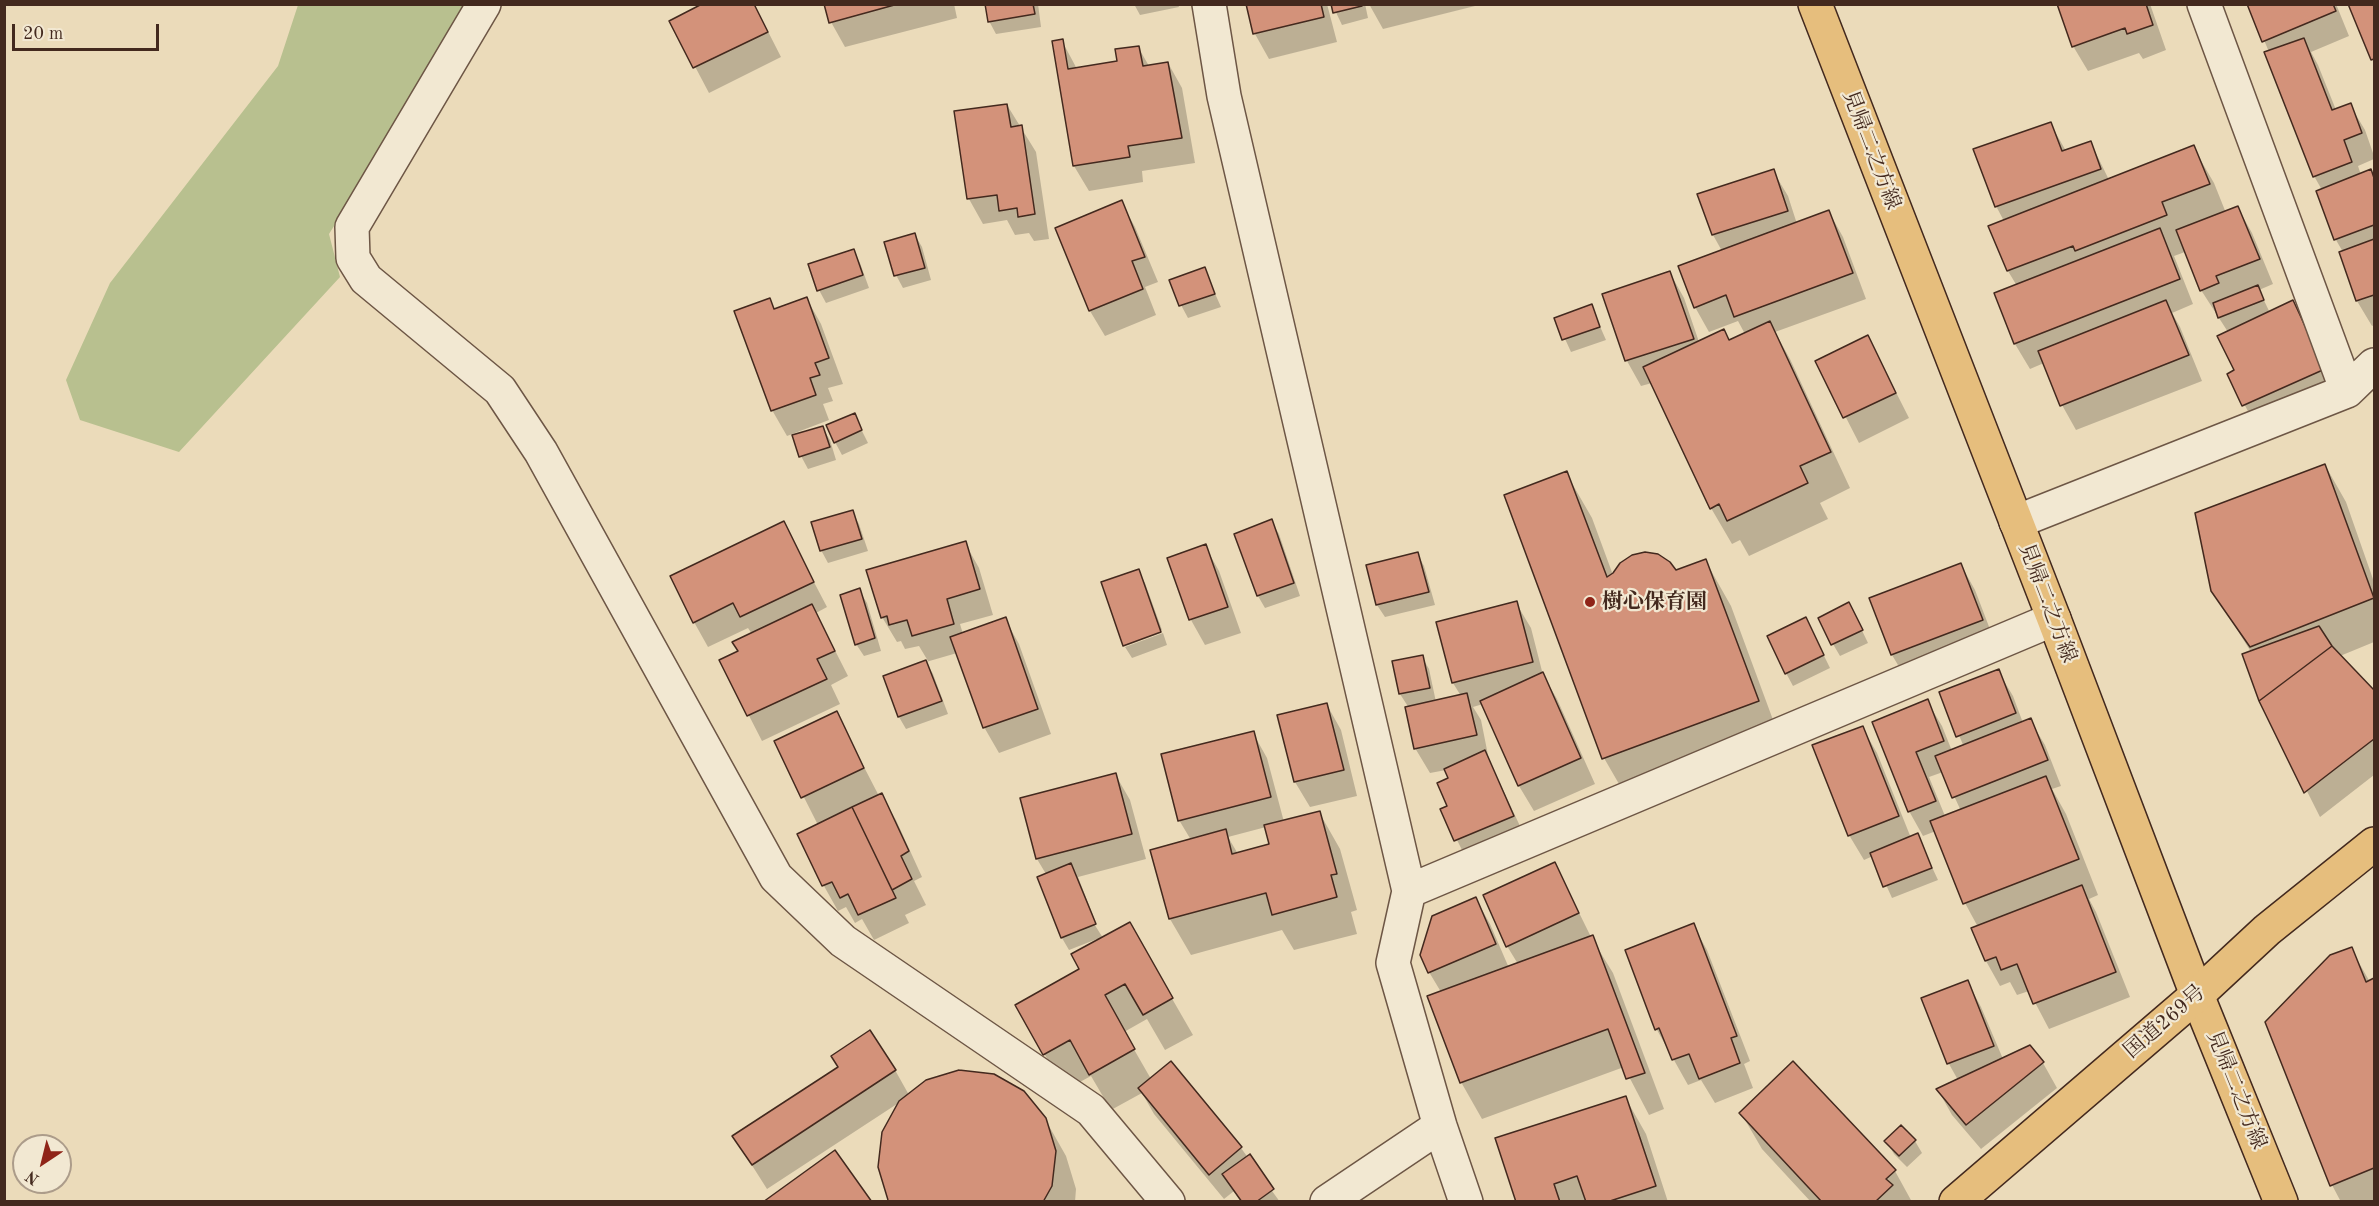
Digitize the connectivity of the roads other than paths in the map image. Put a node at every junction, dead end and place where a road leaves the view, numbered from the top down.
1 (483, 4) edge
2 (1209, 4) edge
3 (1815, 4) edge
4 (2204, 4) edge
5 (2374, 365) edge
6 (2347, 391) junction
7 (2016, 522) junction
8 (2054, 619) junction
9 (2374, 844) edge
10 (1409, 891) junction
11 (2197, 995) junction
12 (1440, 1126) junction
13 (1168, 1202) edge
14 (1327, 1202) edge
15 (1466, 1202) edge
16 (1956, 1202) edge
17 (2281, 1202) edge

1 - 13 street
2 - 10 street
3 - 7 main road, 見帰二之方線
4 - 6 street
5 - 6 street
6 - 7 street
7 - 8 main road, 見帰二之方線
8 - 10 street
8 - 11 main road, 見帰二之方線
9 - 11 main road, 国道269号
10 - 12 street
11 - 16 main road, 国道269号
11 - 17 main road, 見帰二之方線
12 - 14 street
12 - 15 street

